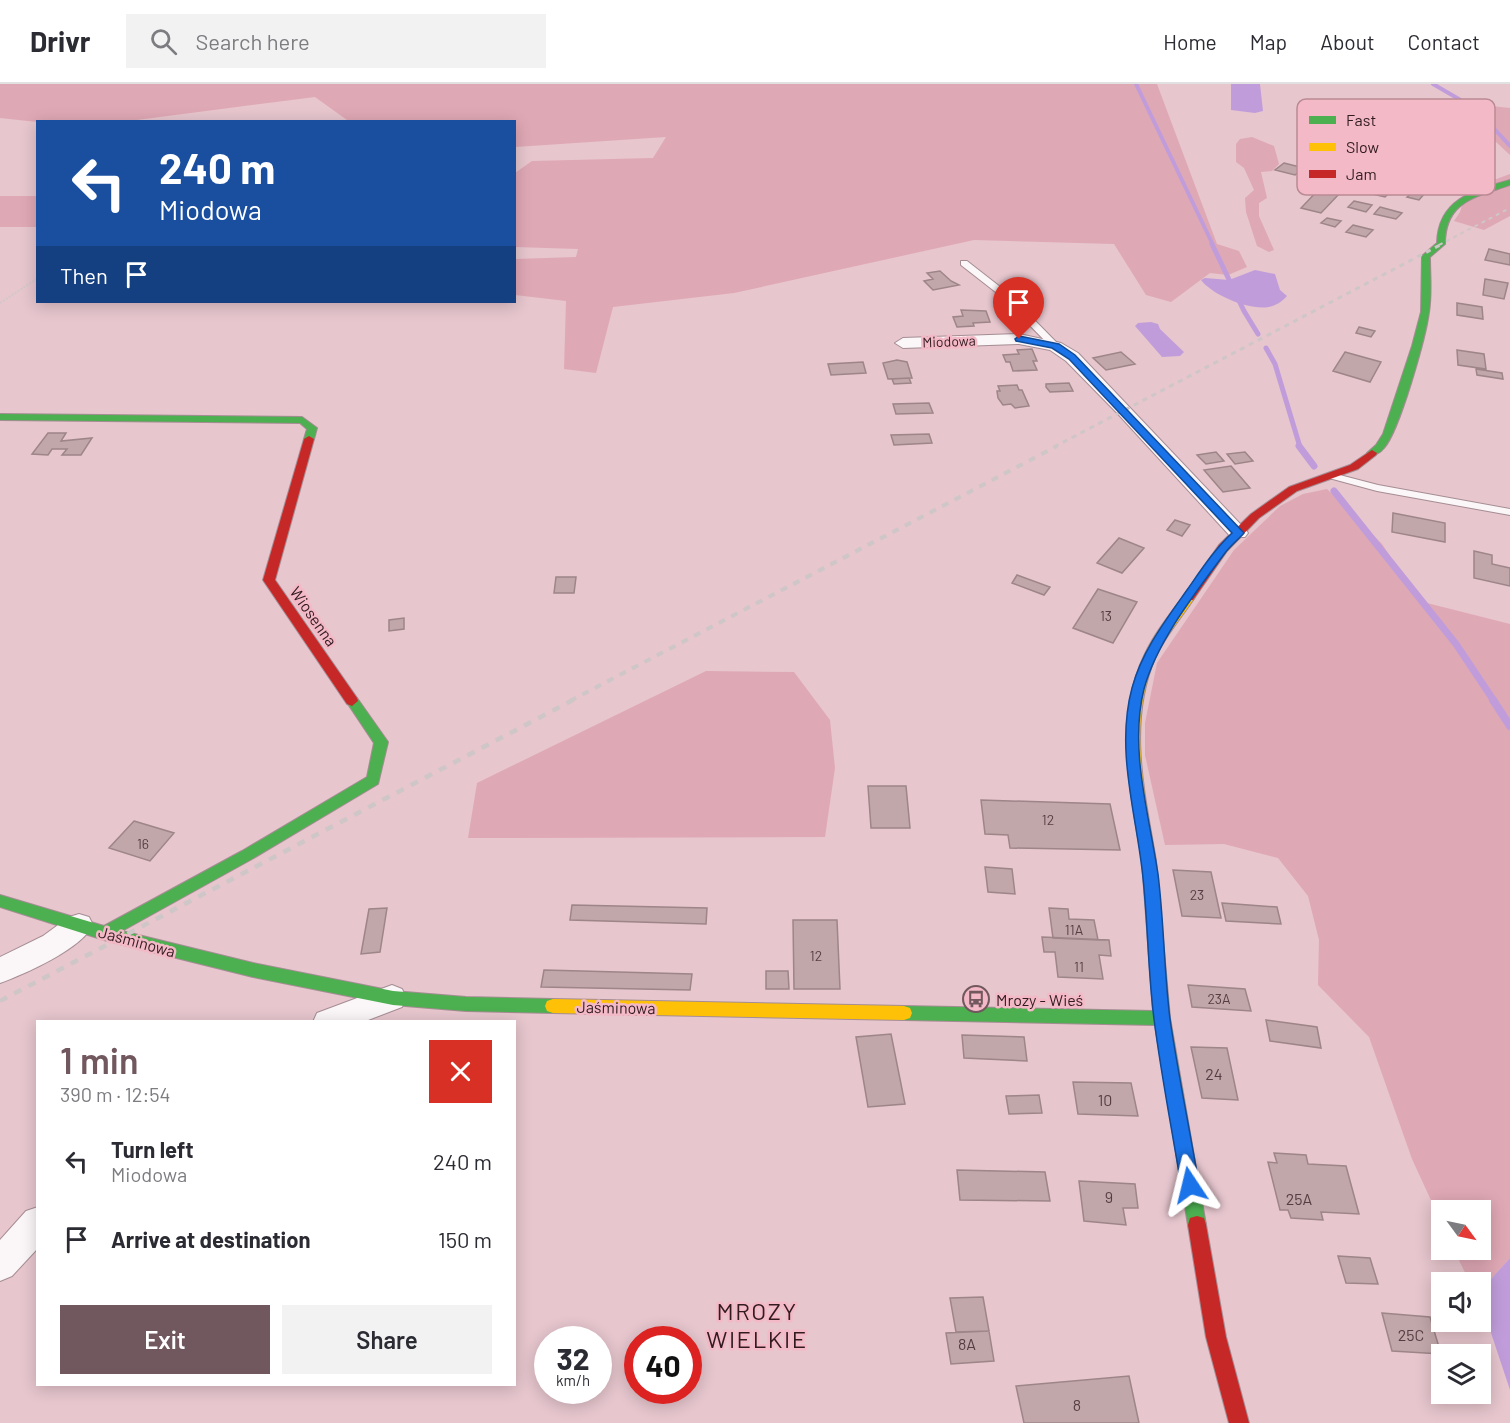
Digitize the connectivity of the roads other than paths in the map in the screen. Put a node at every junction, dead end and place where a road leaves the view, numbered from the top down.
1 (1510, 182) edge
2 (1495, 187) edge
3 (1472, 195) edge
4 (964, 263) dead end
5 (903, 343) dead end
6 (1055, 346) junction
7 (0, 417) edge
8 (1332, 476) junction
9 (1510, 512) edge
10 (1238, 533) junction
11 (0, 901) edge
12 (91, 929) junction
13 (0, 971) edge
14 (393, 998) junction
15 (1162, 1018) junction
16 (332, 1020) edge
17 (36, 1225) edge
18 (0, 1264) edge
19 (1239, 1423) edge

1 - 2 street
3 - 8 street
4 - 6 lane
5 - 6 street, Miodowa
6 - 10 street, Miodowa
7 - 12 street, Wiosenna
8 - 9 lane
8 - 10 street
10 - 15 street
11 - 12 street, Jaśminowa
12 - 13 street, Jaśminowa
12 - 14 street, Jaśminowa
14 - 15 street, Jaśminowa
14 - 16 street
15 - 19 street
17 - 18 street

